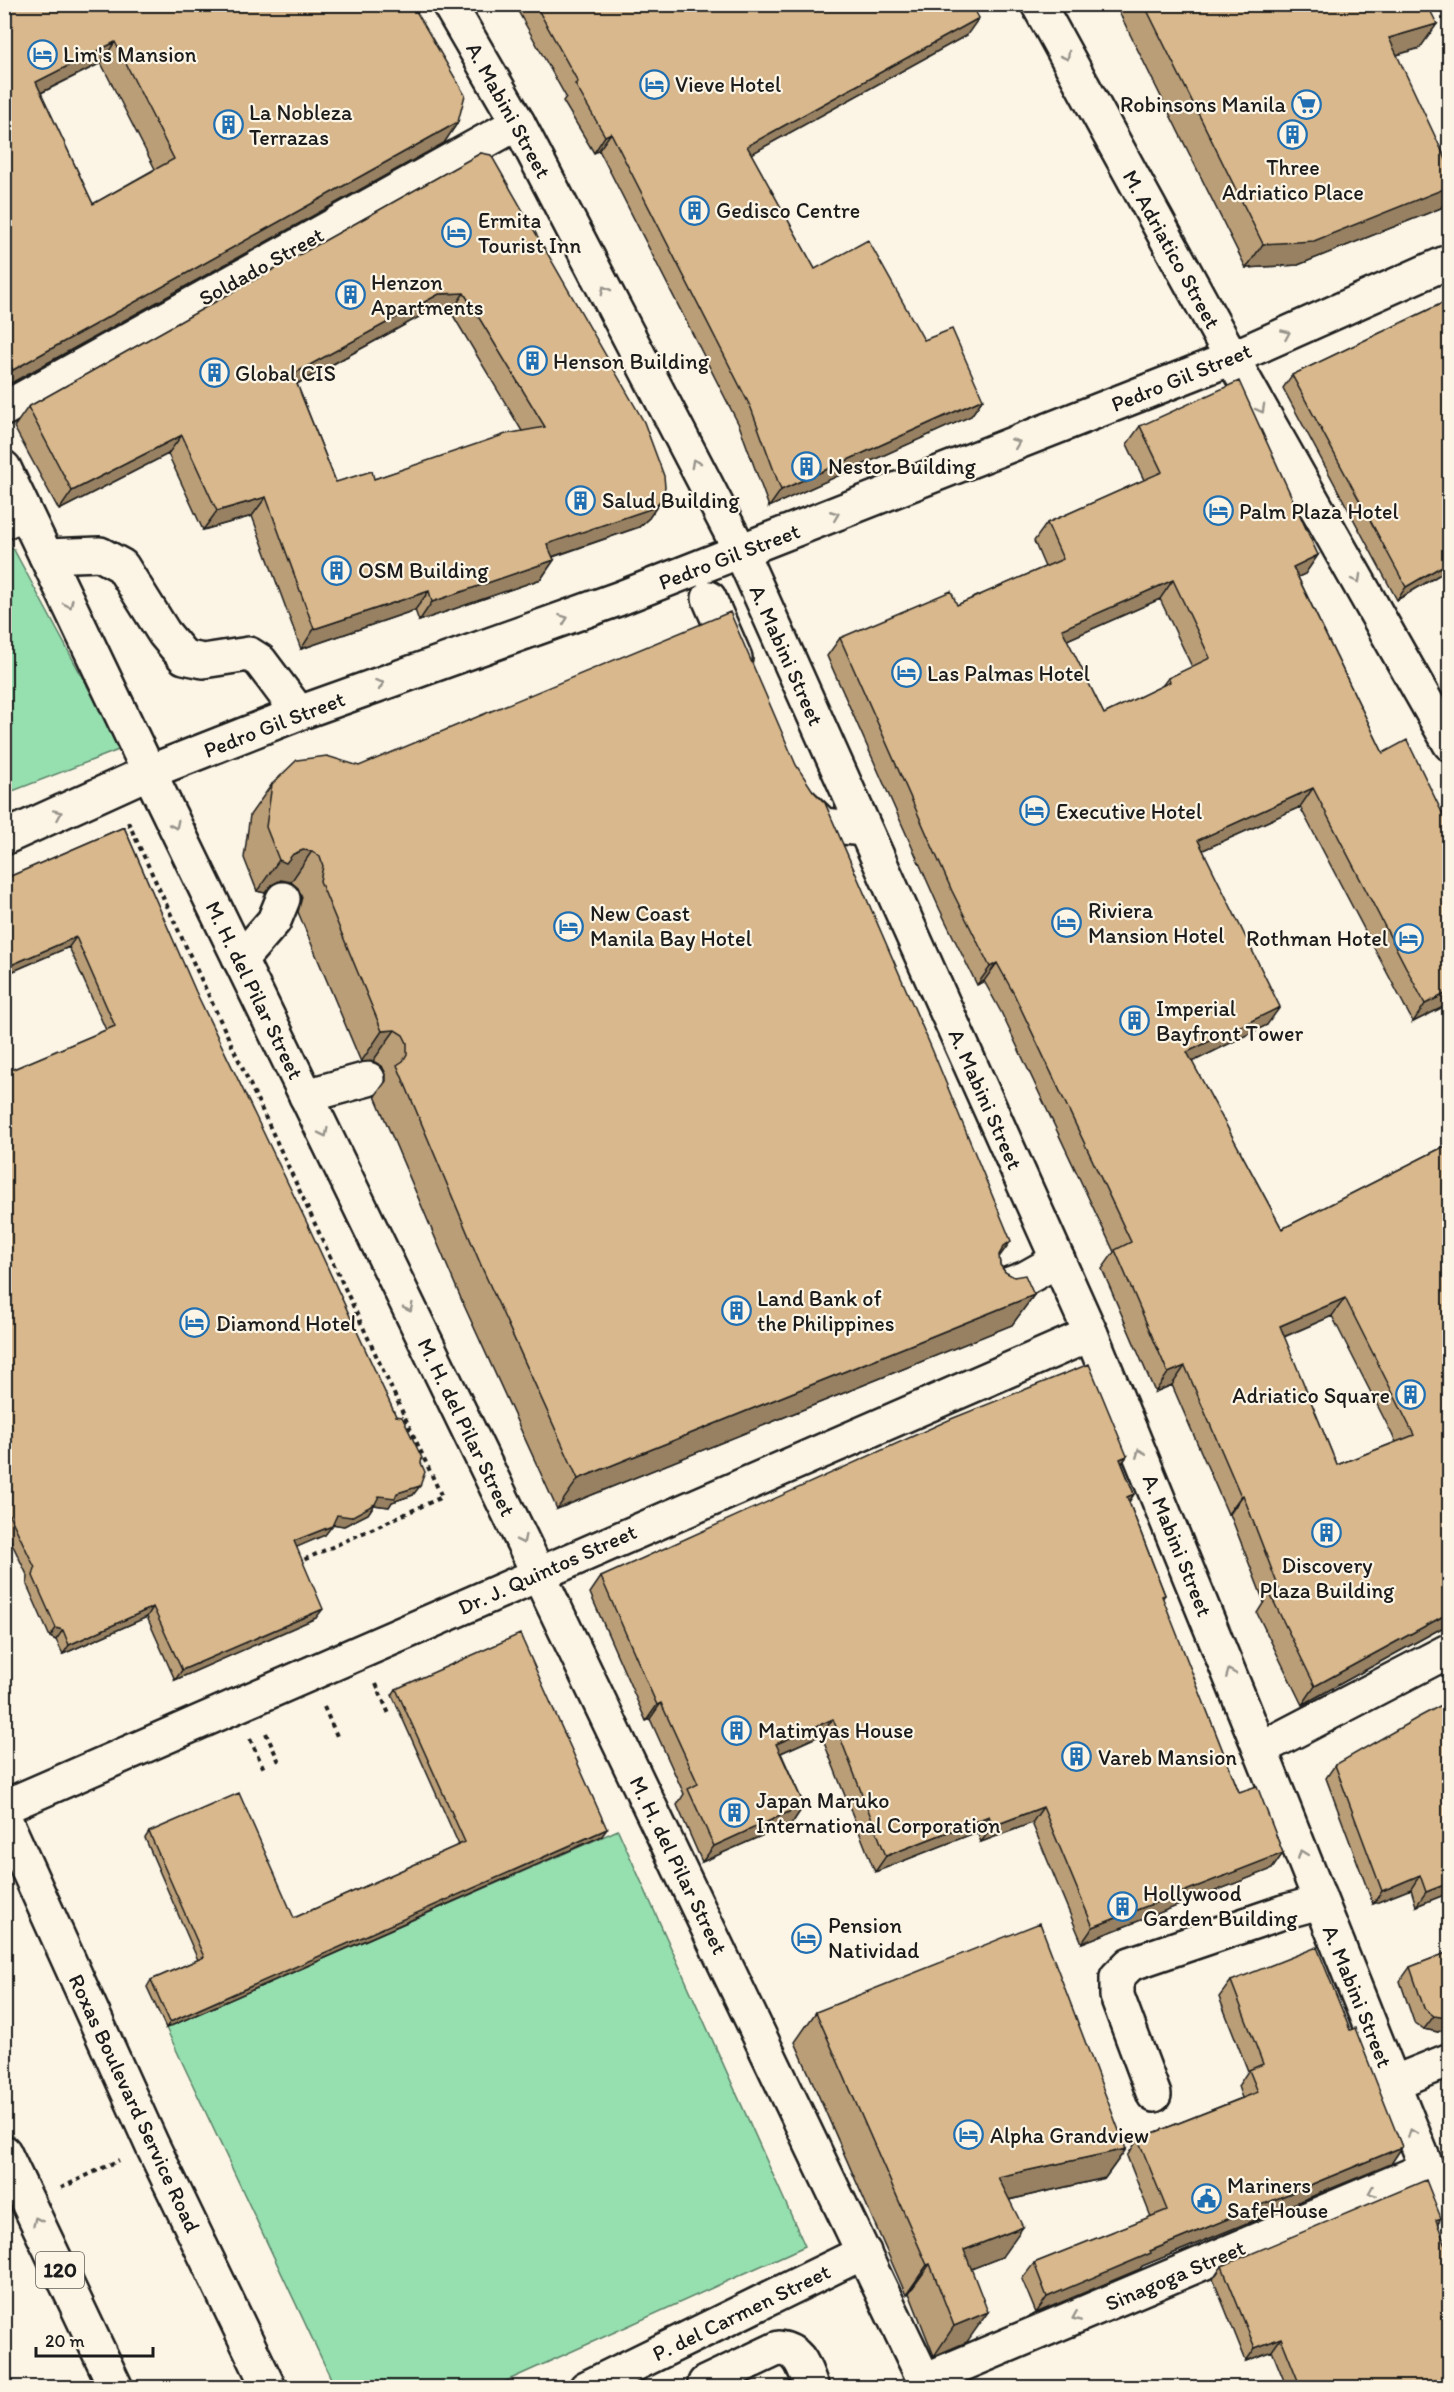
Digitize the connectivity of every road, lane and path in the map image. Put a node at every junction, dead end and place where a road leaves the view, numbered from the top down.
1 (449, 4) edge
2 (1038, 4) edge
3 (518, 123) junction
4 (1449, 261) edge
5 (1232, 358) junction
6 (4, 409) edge
7 (4, 468) edge
8 (15, 517) edge
9 (741, 552) junction
10 (46, 556) junction
11 (709, 598) dead end
12 (746, 682) edge
13 (299, 713) junction
14 (1449, 744) edge
15 (149, 772) junction
16 (787, 777) edge
17 (112, 789) junction
18 (864, 829) junction
19 (4, 838) edge
20 (283, 899) edge
21 (240, 960) junction
22 (368, 1079) dead end
23 (306, 1096) junction
24 (1058, 1260) junction
25 (996, 1289) edge
26 (1091, 1334) junction
27 (295, 1563) edge
28 (538, 1573) junction
29 (1449, 1650) edge
30 (384, 1702) dead end
31 (389, 1714) dead end
32 (332, 1725) dead end
33 (337, 1736) dead end
34 (1260, 1749) junction
35 (274, 1751) dead end
36 (259, 1758) dead end
37 (279, 1762) dead end
38 (264, 1769) dead end
39 (4, 1807) edge
40 (4, 1816) edge
41 (1320, 1902) junction
42 (1449, 2060) edge
43 (1393, 2083) junction
44 (1154, 2095) dead end
45 (152, 2145) junction
46 (4, 2152) edge
47 (1426, 2169) junction
48 (29, 2202) junction
49 (1449, 2226) edge
50 (864, 2252) junction
51 (926, 2384) edge
52 (703, 2386) edge
53 (116, 2388) edge
54 (269, 2388) edge
55 (586, 2388) edge
56 (812, 2388) edge

1 - 3 main road, A. Mabini Street
2 -> 5 main road, M. Adriatico Street
3 - 6 main road, Soldado Street
9 -> 3 main road, A. Mabini Street
5 -> 4 main road, Pedro Gil Street
9 -> 5 main road, Pedro Gil Street
5 -> 14 main road, M. Adriatico Street
7 - 8 main road, M. H. del Pilar Street
8 - 10 main road, M. H. del Pilar Street
13 -> 9 main road, Pedro Gil Street
9 - 18 main road, A. Mabini Street
10 - 13 main road
10 -> 15 main road, M. H. del Pilar Street
11 - 12 main road
13 - 15 main road, Pedro Gil Street
15 - 17 main road, Pedro Gil Street
15 -> 21 main road, M. H. del Pilar Street
16 - 18 main road
19 -> 17 main road, Pedro Gil Street
17 - 27 path
18 - 24 main road, A. Mabini Street
20 - 21 main road
21 - 23 main road, M. H. del Pilar Street
22 - 23 main road
23 -> 28 main road, M. H. del Pilar Street
24 - 25 main road
24 - 26 main road, A. Mabini Street
26 - 28 main road, Dr. J. Quintos Street
34 -> 26 main road, A. Mabini Street
28 - 39 main road, Dr. J. Quintos Street
28 - 50 main road, M. H. del Pilar Street
29 - 34 main road
30 - 31 path
32 - 33 path
41 -> 34 main road, A. Mabini Street
35 - 37 path
36 - 38 path
40 - 45 main road, Roxas Boulevard Service Road
41 - 43 main road, A. Mabini Street
41 - 44 main road
42 - 43 main road
47 -> 43 main road, A. Mabini Street
45 - 48 path
45 - 54 main road, Roxas Boulevard Service Road
46 - 48 main road, 120
47 - 49 main road, A. Mabini Street
47 -> 51 main road, Sinagoga Street
53 -> 48 main road, 120
50 - 51 main road, M. H. del Pilar Street
50 - 55 main road, P. del Carmen Street
52 - 56 main road

